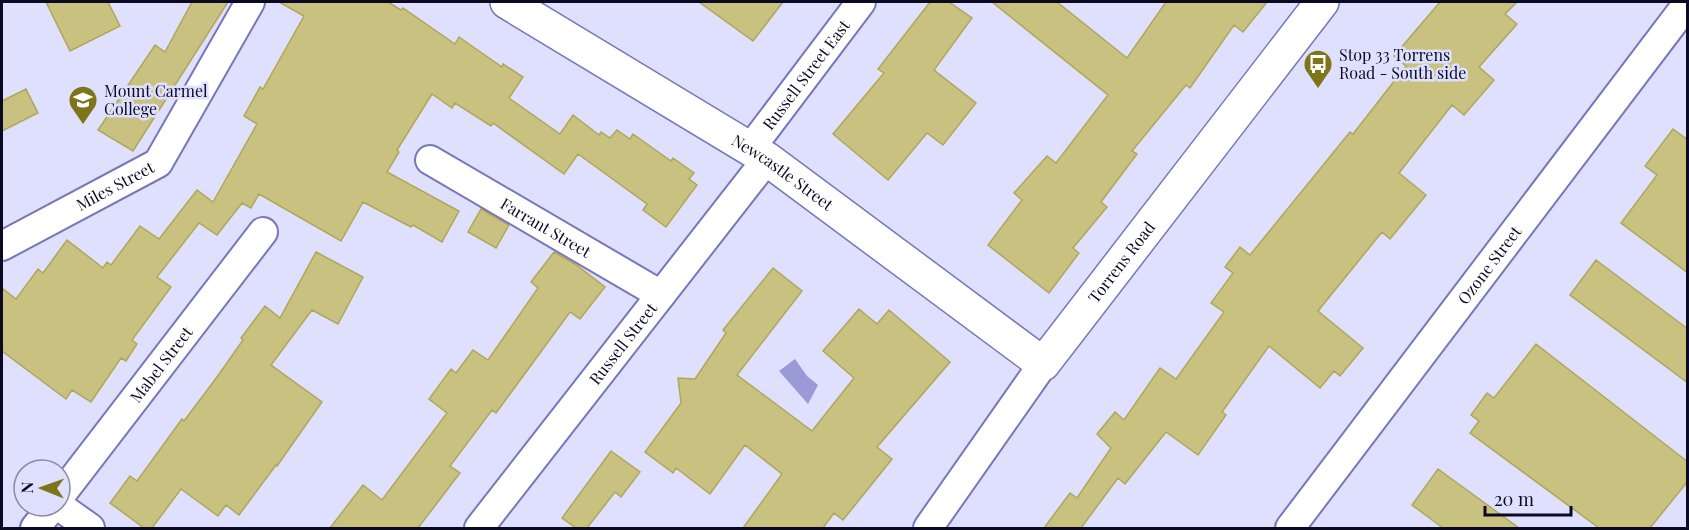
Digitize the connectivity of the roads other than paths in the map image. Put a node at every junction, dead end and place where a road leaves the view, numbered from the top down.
1 (250, 2) edge
2 (507, 2) edge
3 (861, 2) edge
4 (1322, 2) edge
5 (1688, 3) edge
6 (759, 154) junction
7 (430, 160) dead end
8 (263, 232) dead end
9 (2, 246) edge
10 (661, 295) junction
11 (1043, 364) junction
12 (72, 480) edge
13 (72, 515) edge
14 (90, 528) edge
15 (479, 528) edge
16 (927, 528) edge
17 (1290, 528) edge

1 - 9 street, Miles Street
2 - 6 street, Newcastle Street
3 - 6 street, Russell Street East
4 - 11 street, Torrens Road
5 - 17 street, Ozone Street
6 - 10 street, Russell Street
6 - 11 street, Newcastle Street
7 - 10 street, Farrant Street
8 - 12 street, Mabel Street
10 - 15 street, Russell Street
11 - 16 street, Torrens Road
13 - 14 street

